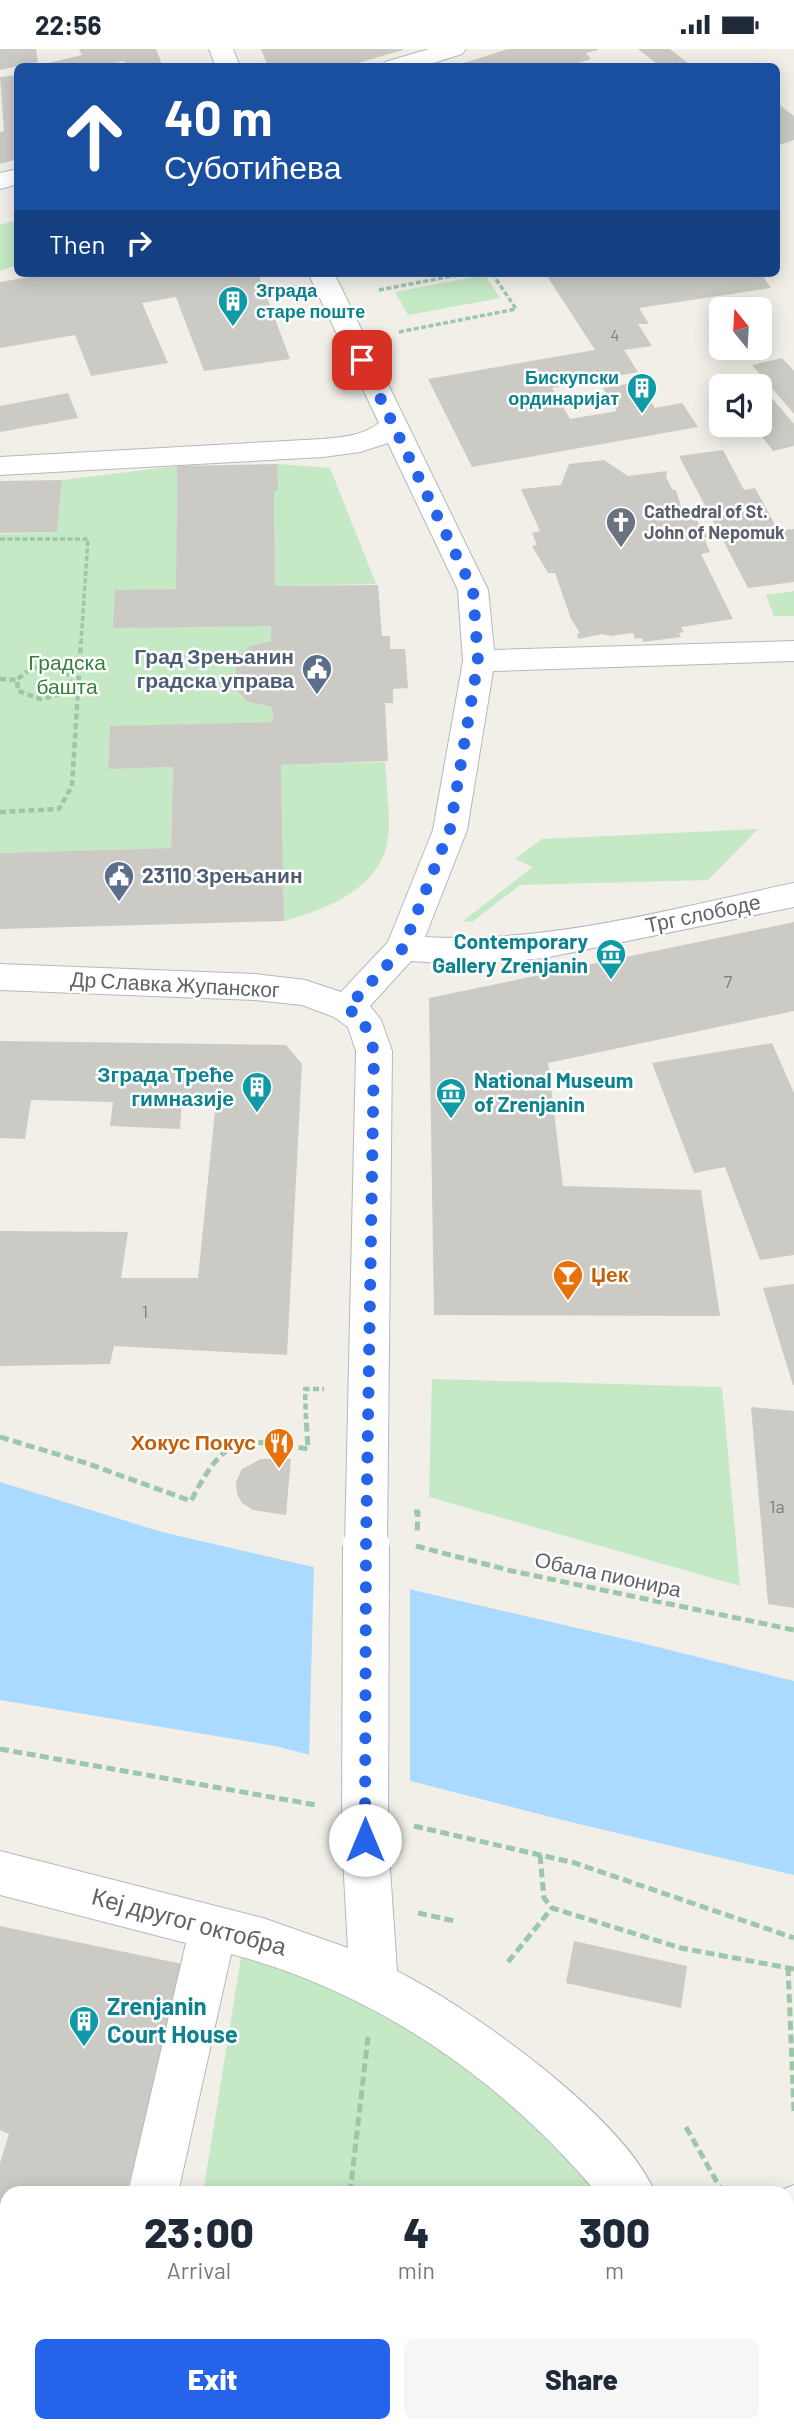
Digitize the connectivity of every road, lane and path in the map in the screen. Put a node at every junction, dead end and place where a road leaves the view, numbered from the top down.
1 (454, 49) edge
2 (407, 63) edge
3 (323, 277) edge
4 (447, 277) edge
5 (495, 277) edge
6 (379, 290) dead end
7 (399, 332) dead end
8 (393, 426) junction
9 (0, 466) edge
10 (0, 538) edge
11 (794, 651) edge
12 (478, 661) junction
13 (0, 679) edge
14 (17, 680) junction
15 (79, 681) junction
16 (71, 682) junction
17 (0, 812) edge
18 (794, 895) edge
19 (403, 948) junction
20 (0, 977) edge
21 (347, 1008) junction
22 (368, 1387) junction
23 (0, 1437) edge
24 (416, 1548) dead end
25 (794, 1630) edge
26 (540, 1855) dead end
27 (0, 1873) edge
28 (552, 1907) junction
29 (410, 1911) dead end
30 (455, 1921) dead end
31 (212, 1927) junction
32 (508, 1962) dead end
33 (791, 1968) edge
34 (374, 1983) junction
35 (794, 2111) edge
36 (686, 2127) dead end
37 (155, 2186) edge
38 (351, 2186) edge
39 (625, 2186) edge
40 (719, 2186) edge

1 - 2 street
3 - 8 street
4 - 6 path
5 - 7 path
8 - 9 street
8 - 12 street
10 - 15 path
11 - 12 street
12 - 19 street
13 - 14 path
14 - 16 path
14 - 16 path
15 - 16 path
15 - 17 path
18 - 19 street, Трг слободе
19 - 21 street
20 - 21 street, Др Славка Жупанског
21 - 22 street
22 - 23 path
22 - 34 street, bridge
24 - 25 path, Обала пионира
26 - 28 path
27 - 31 street, Кеј другог октобра
28 - 32 path
28 - 33 path
29 - 30 path
31 - 34 street, Кеј другог октобра
31 - 37 street
33 - 35 path
34 - 38 path
34 - 39 street, Кеј другог октобра
36 - 40 path

